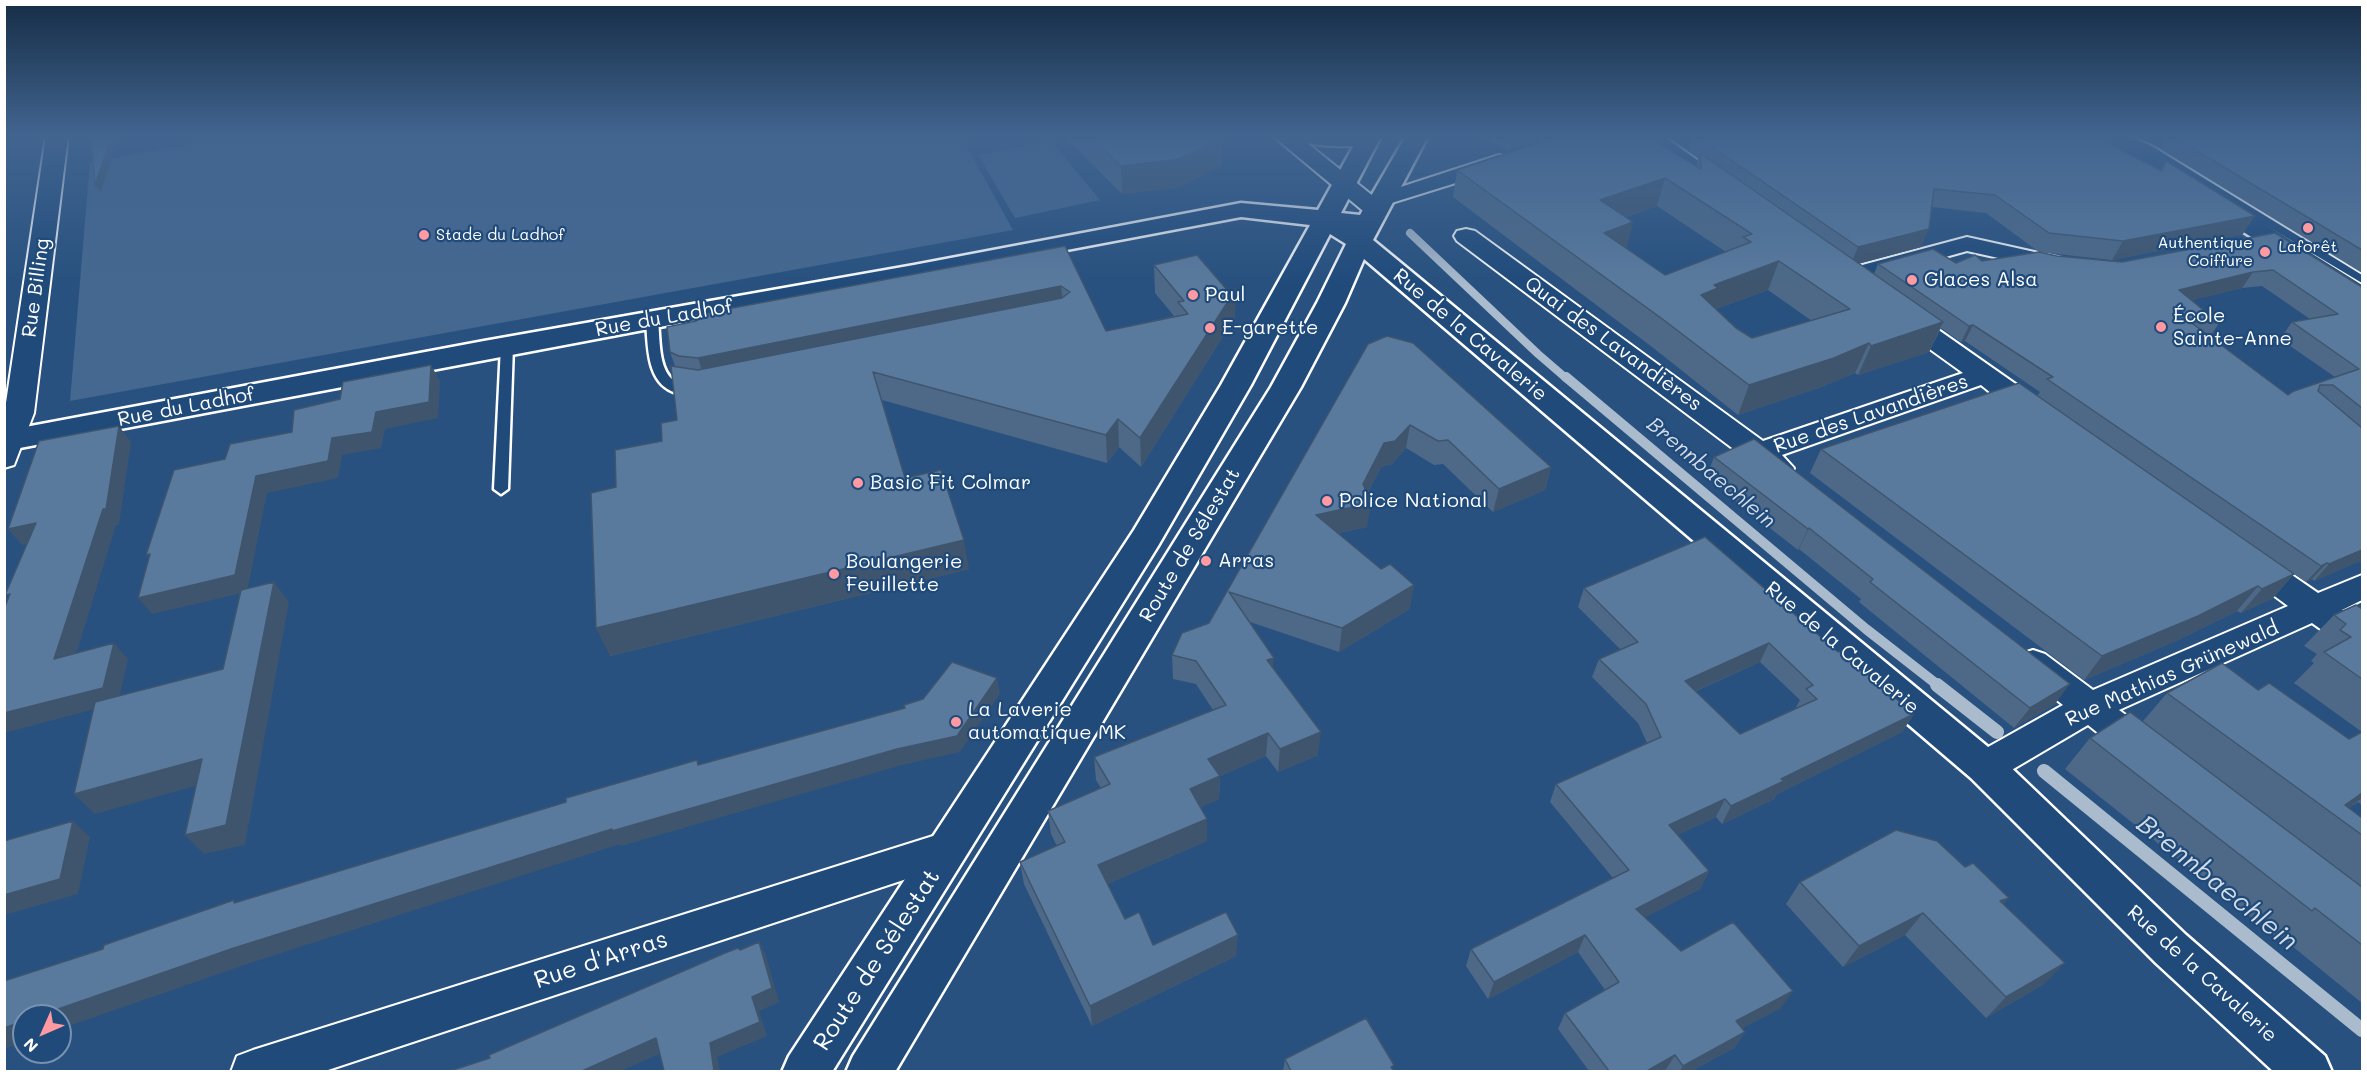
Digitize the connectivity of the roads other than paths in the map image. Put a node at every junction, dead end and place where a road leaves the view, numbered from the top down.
1 (50, 186) edge
2 (1341, 186) edge
3 (1348, 186) edge
4 (1370, 186) edge
5 (1392, 186) edge
6 (1438, 186) edge
7 (2188, 186) edge
8 (2210, 186) edge
9 (1382, 207) junction
10 (1324, 218) junction
11 (1466, 236) dead end
12 (2271, 238) junction
13 (2237, 245) edge
14 (2080, 266) edge
15 (2362, 280) edge
16 (2362, 296) edge
17 (652, 320) junction
18 (507, 346) junction
19 (1983, 375) junction
20 (707, 392) edge
21 (2060, 429) edge
22 (6, 446) edge
23 (1759, 453) junction
24 (501, 489) dead end
25 (1807, 489) edge
26 (2225, 544) edge
27 (2362, 587) edge
28 (2316, 609) junction
29 (2362, 641) edge
30 (2014, 649) edge
31 (2090, 707) junction
32 (1985, 767) junction
33 (2175, 772) edge
34 (949, 848) junction
35 (999, 860) junction
36 (253, 1071) edge
37 (805, 1071) edge
38 (869, 1071) edge
39 (2309, 1071) edge

1 - 22 street, Rue Billing
2 - 10 main road, Route de Sélestat
3 - 9 street
4 - 9 main road
5 - 9 main road, Route de Sélestat
6 - 9 street
7 - 12 main road
8 - 15 lane
9 - 10 main road
9 - 32 main road, Rue de la Cavalerie
9 - 35 main road, Route de Sélestat
10 - 17 main road, Rue du Ladhof
10 - 34 main road, Route de Sélestat
11 - 23 street, Quai des Lavandières
12 - 13 street
12 - 16 main road
14 - 19 street
17 - 18 main road, Rue du Ladhof
17 - 20 lane
18 - 22 main road, Rue du Ladhof
18 - 24 lane
19 - 21 street
19 - 23 street, Rue des Lavandières
23 - 25 street, Quai des Lavandières
26 - 28 street
27 - 28 street, Rue Mathias Grünewald
28 - 29 street
28 - 31 street, Rue Mathias Grünewald
30 - 31 street
31 - 32 street, Rue Mathias Grünewald
31 - 33 street
32 - 39 main road, Rue de la Cavalerie
34 - 35 main road, Route de Sélestat
34 - 36 street, Rue d'Arras
34 - 37 main road, Route de Sélestat
35 - 38 main road, Route de Sélestat

